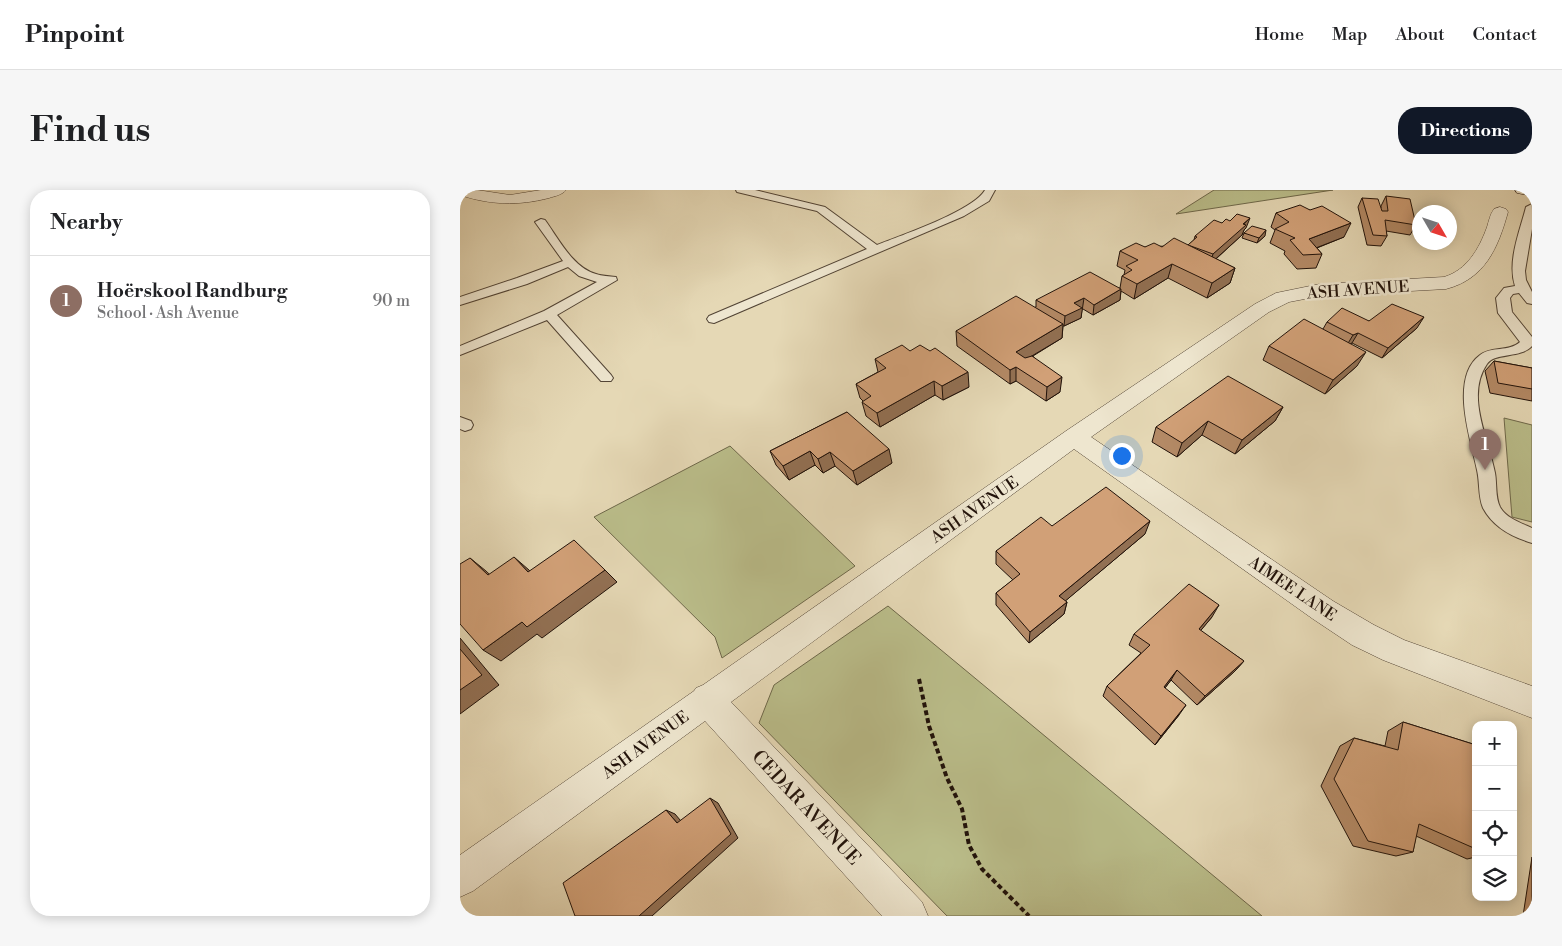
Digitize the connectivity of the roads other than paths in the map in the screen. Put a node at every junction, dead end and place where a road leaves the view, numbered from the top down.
1 (461, 190) edge
2 (558, 190) edge
3 (741, 190) edge
4 (990, 190) edge
5 (1523, 190) edge
6 (1532, 191) edge
7 (1532, 207) edge
8 (1500, 212) dead end
9 (541, 222) dead end
10 (875, 249) junction
11 (570, 262) junction
12 (1527, 294) edge
13 (460, 301) edge
14 (549, 314) junction
15 (714, 318) dead end
16 (460, 351) edge
17 (606, 378) dead end
18 (1074, 437) junction
19 (1532, 536) edge
20 (707, 699) junction
21 (1532, 702) edge
22 (460, 878) edge
23 (908, 916) edge

1 - 2 street
3 - 10 lane
4 - 10 lane
5 - 6 street
7 - 12 lane
8 - 18 street, ASH AVENUE
9 - 11 lane
10 - 15 lane
11 - 13 lane
11 - 14 lane
12 - 19 lane
14 - 16 lane
14 - 17 lane
18 - 20 street, ASH AVENUE
18 - 21 street, AIMEE LANE
20 - 22 street, ASH AVENUE
20 - 23 street, CEDAR AVENUE

